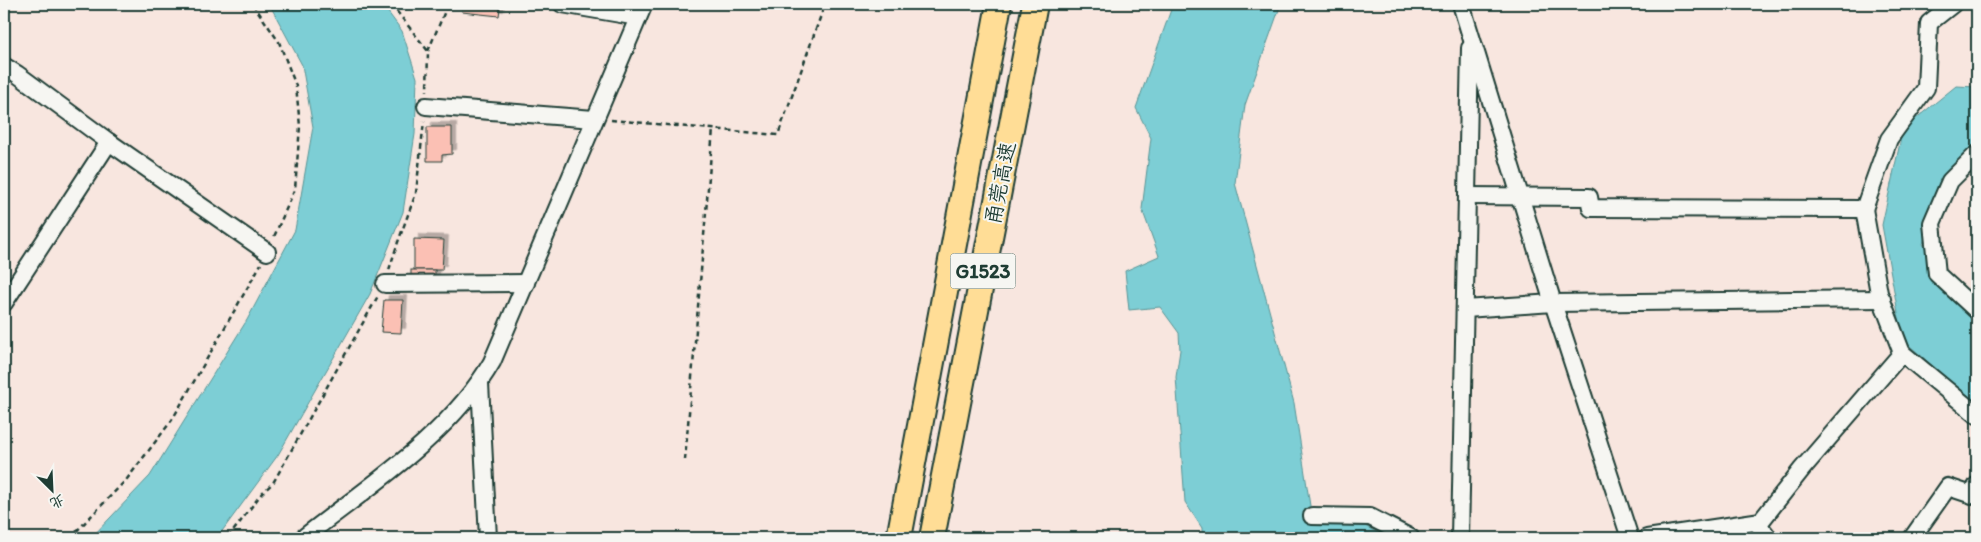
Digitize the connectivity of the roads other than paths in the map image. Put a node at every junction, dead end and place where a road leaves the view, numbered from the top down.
1 (562, 4) edge
2 (999, 4) edge
3 (1035, 4) edge
4 (1461, 4) edge
5 (1471, 4) edge
6 (1952, 4) edge
7 (641, 10) edge
8 (1471, 34) junction
9 (4, 66) edge
10 (426, 106) road end
11 (594, 118) junction
12 (109, 142) junction
13 (1977, 154) edge
14 (1467, 196) junction
15 (1521, 196) junction
16 (1864, 208) junction
17 (267, 252) road end
18 (526, 283) junction
19 (385, 284) road end
20 (1882, 299) junction
21 (4, 303) edge
22 (1554, 303) junction
23 (1465, 309) junction
24 (1977, 311) edge
25 (1902, 353) junction
26 (480, 383) junction
27 (1977, 415) edge
28 (1977, 485) edge
29 (1312, 516) dead end
30 (1756, 522) junction
31 (303, 538) edge
32 (488, 538) edge
33 (898, 538) edge
34 (932, 538) edge
35 (1411, 538) edge
36 (1460, 538) edge
37 (1630, 538) edge
38 (1648, 538) edge
39 (1769, 538) edge
40 (1912, 538) edge

1 - 7 street
2 - 33 highway, 甬莞高速 / G1523
3 - 34 highway, 甬莞高速 / G1523
4 - 8 street
5 - 8 street
6 - 16 street
7 - 11 street
8 - 14 street
8 - 15 street
9 - 12 street
10 - 11 street
11 - 18 street
12 - 17 street
12 - 21 street
13 - 24 street
14 - 15 street
14 - 23 street
15 - 16 street
15 - 22 street
16 - 20 street
18 - 19 street
18 - 26 street
20 - 22 street
20 - 25 street
22 - 23 street
22 - 37 street
23 - 36 street
25 - 27 street
25 - 30 street
26 - 31 street
26 - 32 street
28 - 40 street
29 - 35 street
30 - 38 street
30 - 39 street

